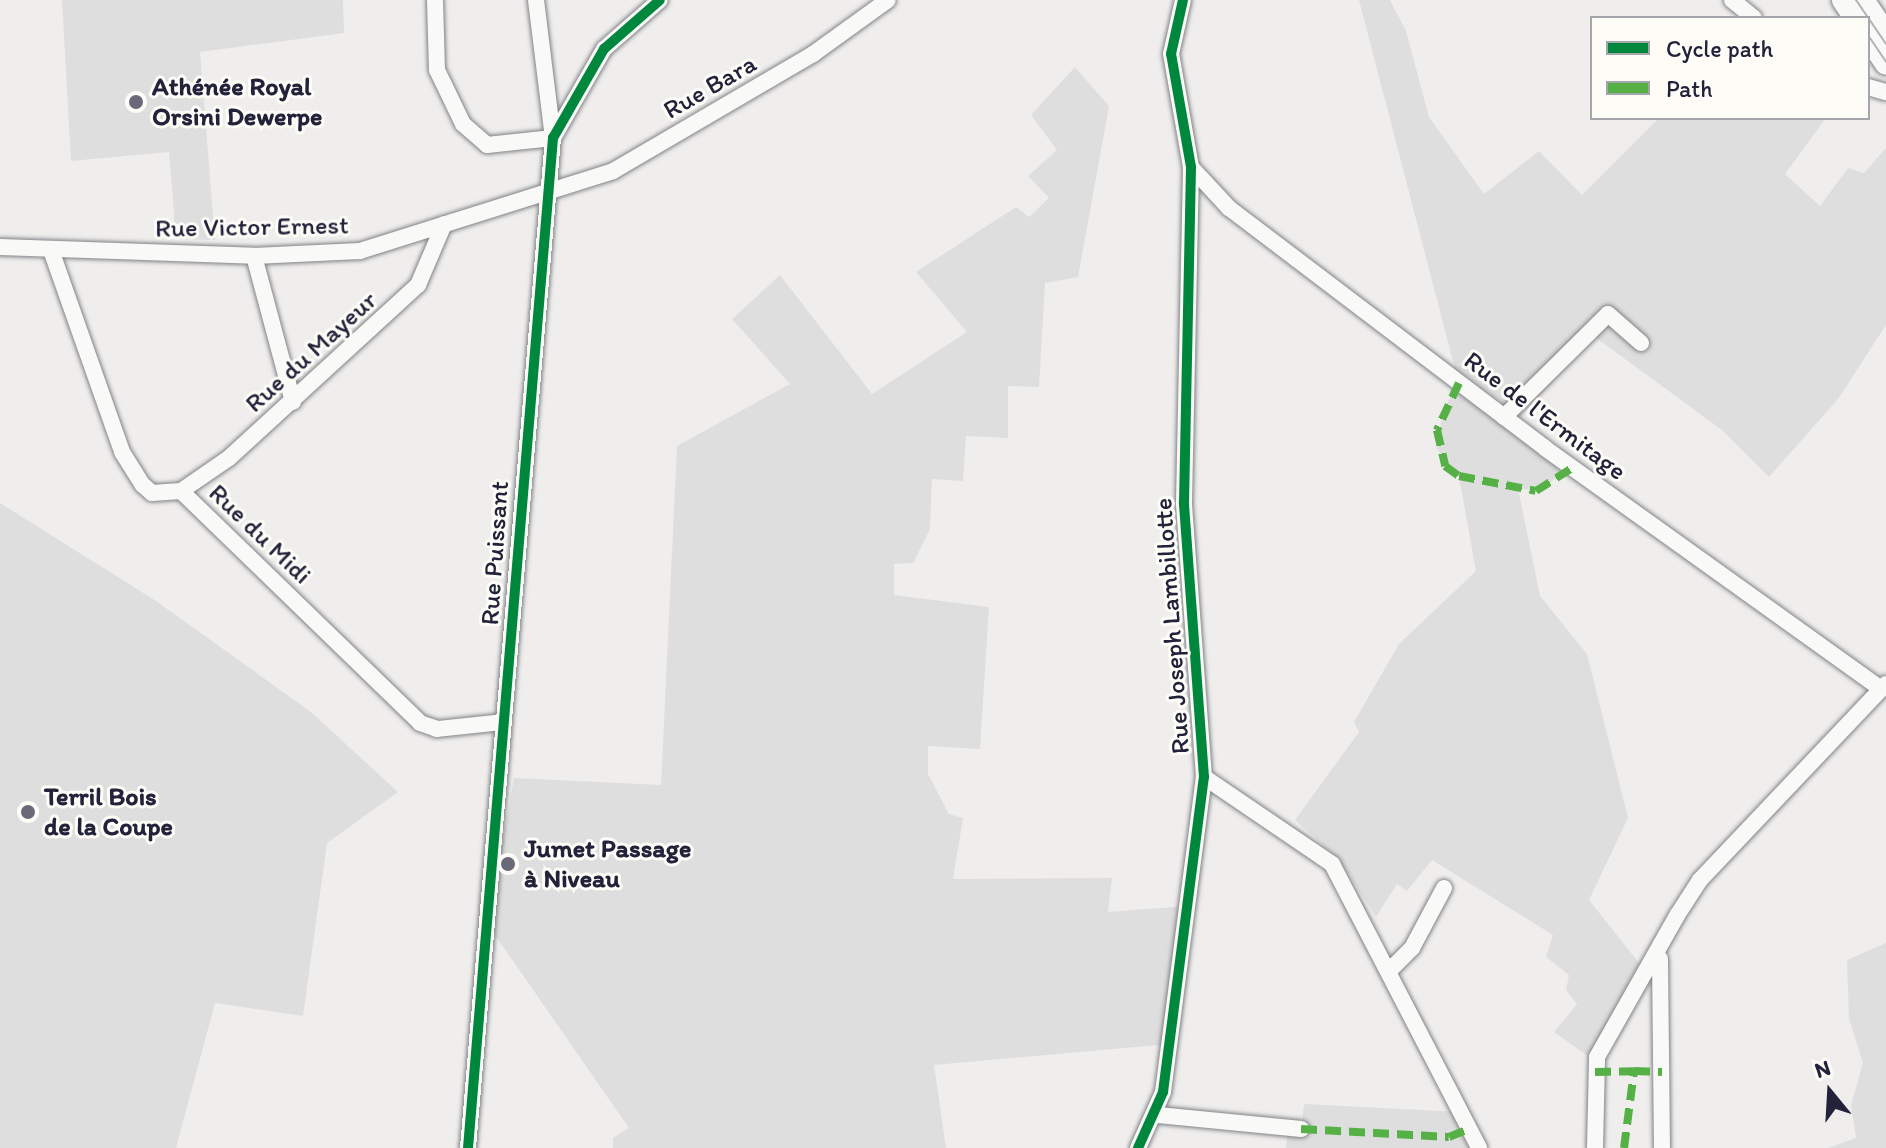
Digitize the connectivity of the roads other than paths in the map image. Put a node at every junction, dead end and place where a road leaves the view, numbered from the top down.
1 (435, 0) edge
2 (536, 0) edge
3 (660, 0) edge
4 (888, 0) edge
5 (1183, 0) edge
6 (1732, 0) edge
7 (1863, 0) edge
8 (1752, 16) edge
9 (1886, 34) edge
10 (1870, 40) edge
11 (1886, 64) edge
12 (553, 138) junction
13 (1191, 167) junction
14 (545, 193) junction
15 (444, 224) junction
16 (0, 247) edge
17 (51, 250) junction
18 (254, 256) junction
19 (1641, 343) dead end
20 (293, 402) junction
21 (1504, 417) junction
22 (181, 491) junction
23 (1884, 687) edge
24 (504, 722) junction
25 (1204, 777) junction
26 (1444, 888) dead end
27 (1660, 957) junction
28 (1389, 971) junction
29 (1158, 1115) junction
30 (1301, 1129) dead end
31 (468, 1148) edge
32 (1138, 1148) edge
33 (1479, 1148) edge
34 (1595, 1148) edge
35 (1662, 1148) edge

1 - 12 street
2 - 12 street
3 - 12 street, Rue Puissant
4 - 14 street, Rue Bara
5 - 13 street, Rue Joseph Lambillotte
6 - 8 street
7 - 9 main road
10 - 11 main road
12 - 14 street, Rue Puissant
13 - 21 street, Rue de l'Ermitage
13 - 25 street, Rue Joseph Lambillotte
14 - 15 street, Rue Victor Ernest
14 - 24 street, Rue Puissant
15 - 18 street, Rue Victor Ernest
15 - 20 street, Rue du Mayeur
16 - 17 street, Rue Victor Ernest
17 - 18 street, Rue Victor Ernest
17 - 22 street, Rue du Midi
18 - 20 street
19 - 21 street
20 - 22 street, Rue du Mayeur
21 - 23 street, Rue de l'Ermitage
22 - 24 street, Rue du Midi
23 - 27 street
24 - 31 street, Rue Puissant
25 - 28 street
25 - 29 street, Rue Joseph Lambillotte
26 - 28 street
27 - 34 street
27 - 35 street
28 - 33 street
29 - 30 street
29 - 32 street, Rue Joseph Lambillotte

